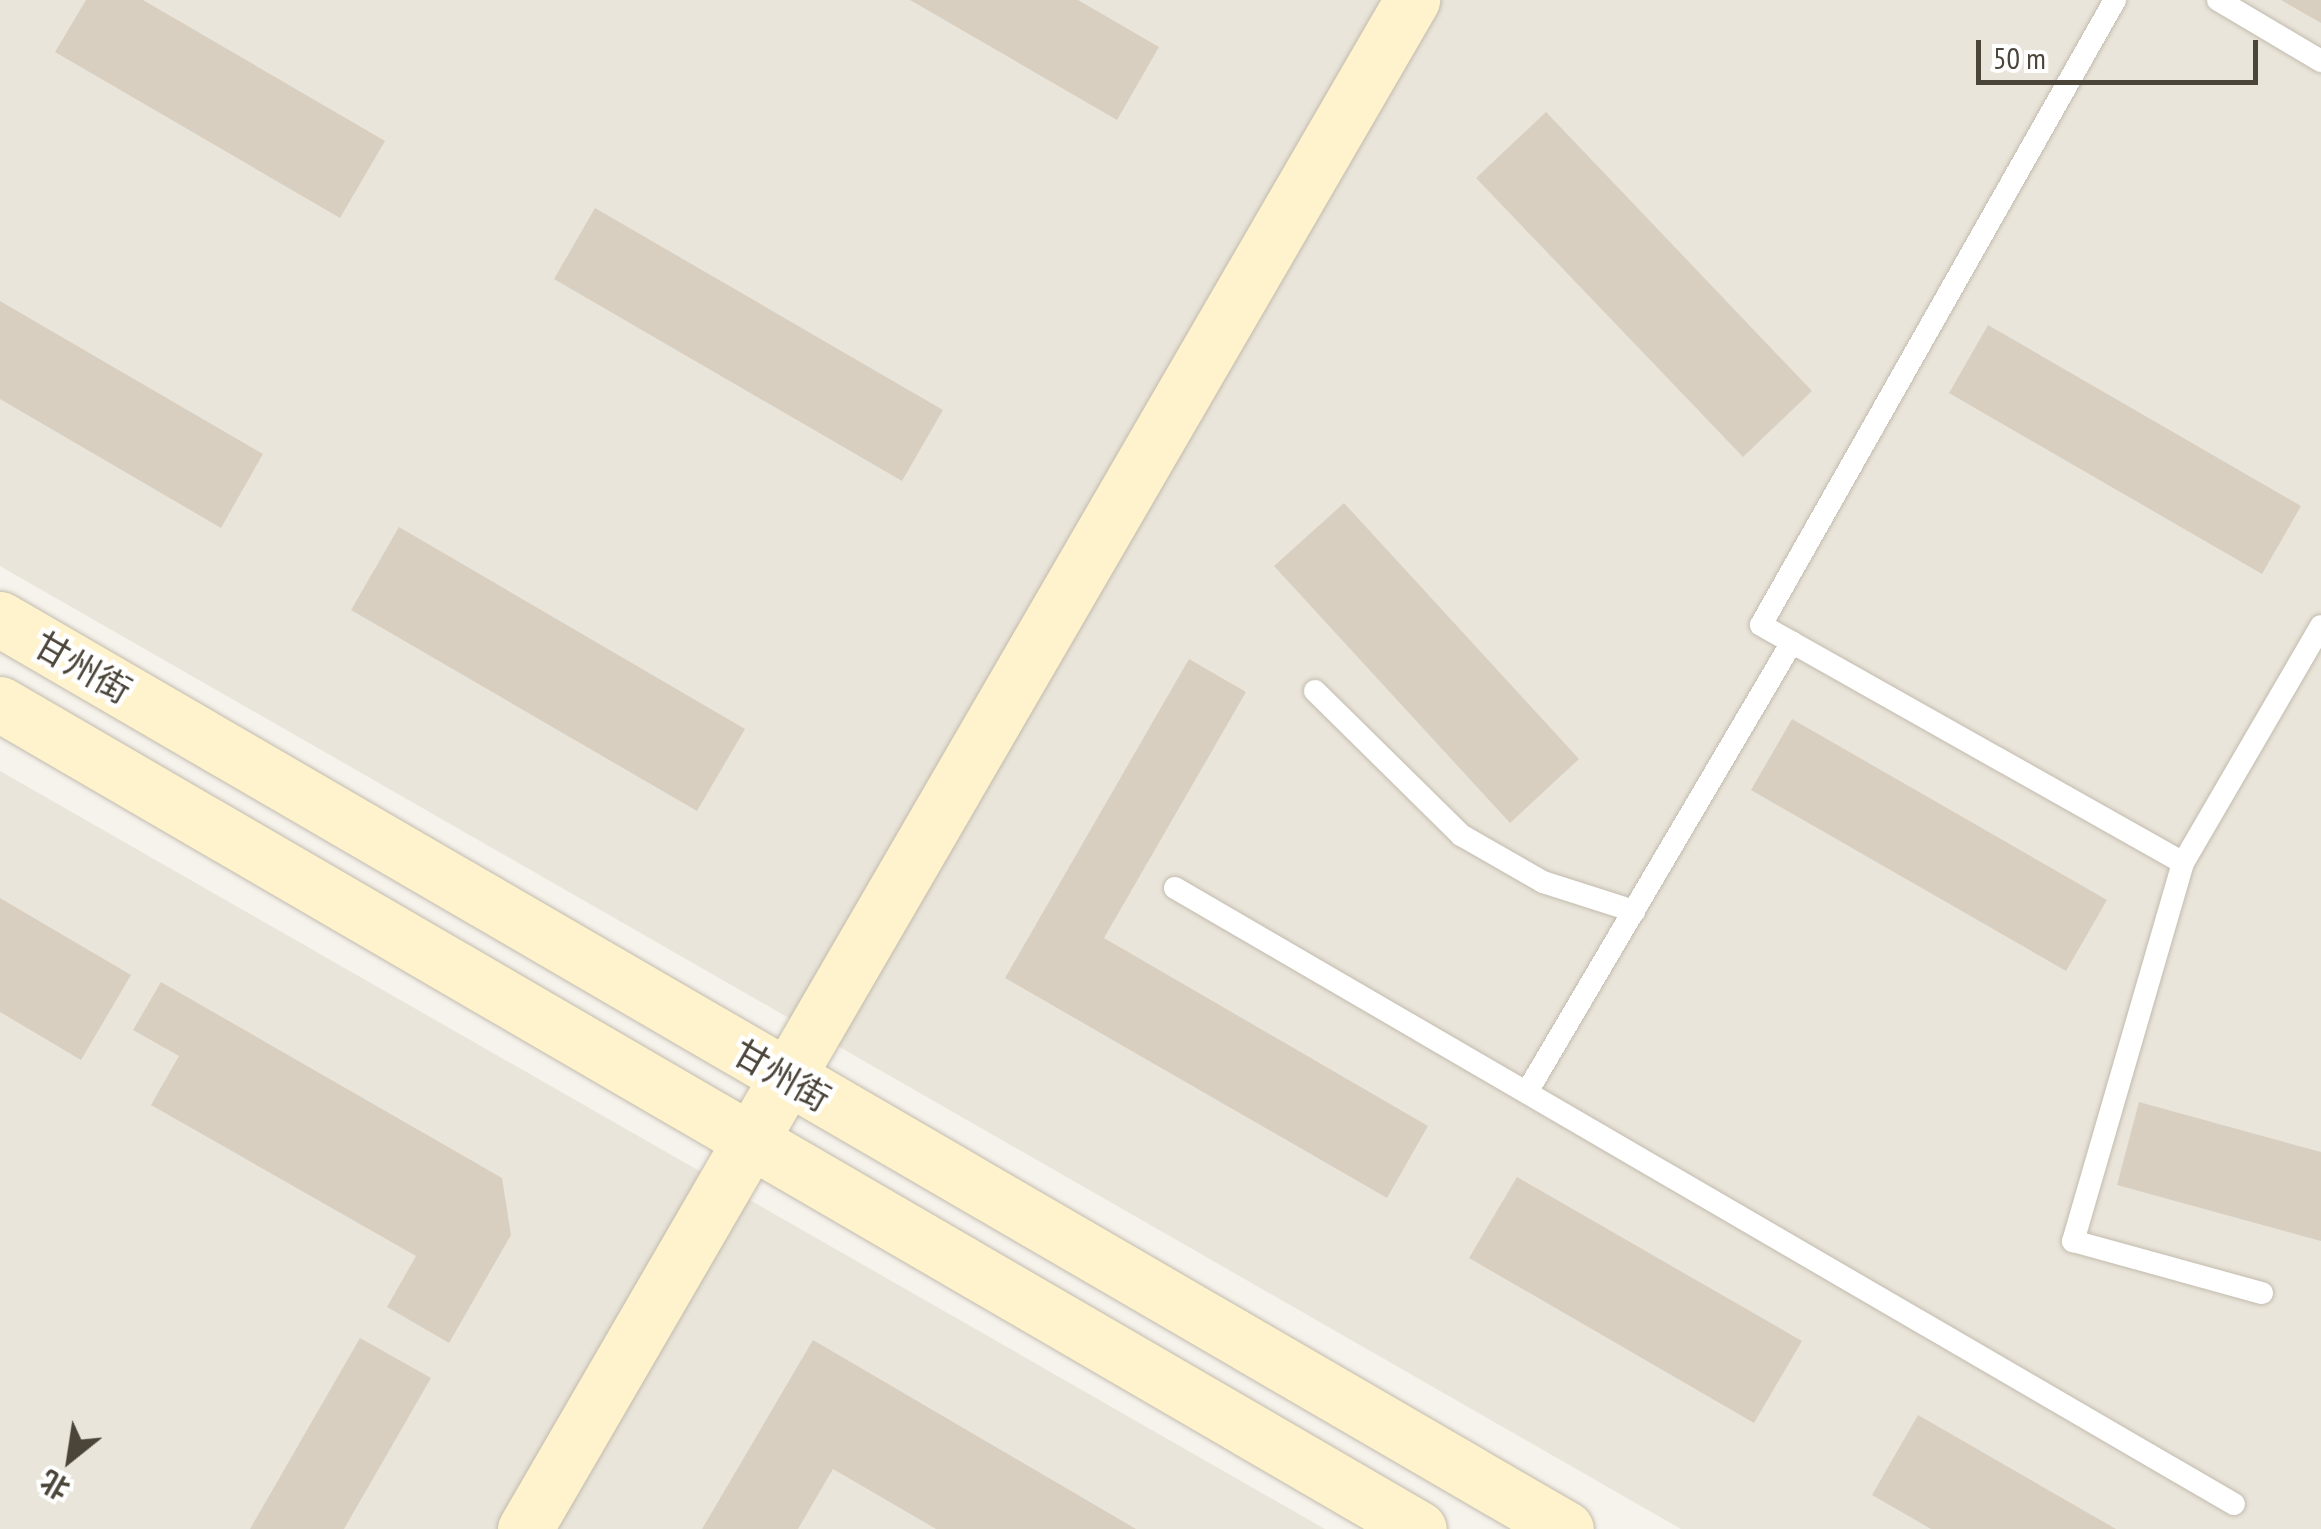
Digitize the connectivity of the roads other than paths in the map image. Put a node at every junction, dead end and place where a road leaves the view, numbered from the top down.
1 (1412, 0) edge
2 (2116, 0) edge
3 (2218, 0) edge
4 (2321, 61) edge
5 (0, 619) edge
6 (2321, 626) edge
7 (1792, 642) junction
8 (1315, 691) dead end
9 (0, 704) edge
10 (2182, 864) junction
11 (1175, 888) dead end
12 (1634, 911) junction
13 (785, 1077) junction
14 (1527, 1092) junction
15 (748, 1140) junction
16 (2262, 1293) dead end
17 (2234, 1504) dead end
18 (524, 1529) edge
19 (1419, 1529) edge
20 (1566, 1529) edge

1 - 13 street
2 - 7 lane
3 - 4 lane
5 - 13 street, 甘州街
6 - 10 lane
7 - 10 lane
7 - 12 lane
8 - 12 lane
9 - 15 street, 甘州街
10 - 16 lane
11 - 14 lane
12 - 14 lane
13 - 15 street
13 - 20 street, 甘州街
14 - 17 lane
15 - 18 street
15 - 19 street, 甘州街

